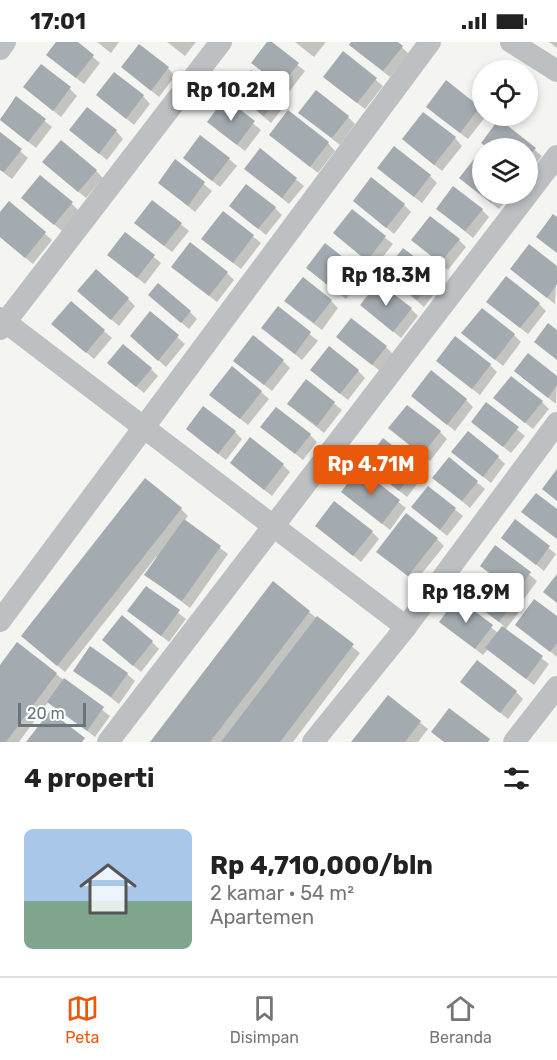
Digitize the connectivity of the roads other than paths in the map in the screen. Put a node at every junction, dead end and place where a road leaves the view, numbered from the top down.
1 (5, 42) edge
2 (221, 42) edge
3 (430, 42) edge
4 (511, 42) edge
5 (0, 49) edge
6 (557, 71) edge
7 (557, 156) edge
8 (2, 323) edge
9 (557, 423) edge
10 (142, 426) junction
11 (274, 526) junction
12 (0, 621) edge
13 (406, 627) junction
14 (557, 687) edge
15 (108, 742) edge
16 (313, 742) edge
17 (514, 742) edge

1 - 5 street
2 - 8 street
3 - 10 street
4 - 6 street
7 - 11 street
8 - 10 street
9 - 13 street
10 - 11 street
10 - 12 street
11 - 13 street
11 - 15 street
13 - 16 street
14 - 17 street

